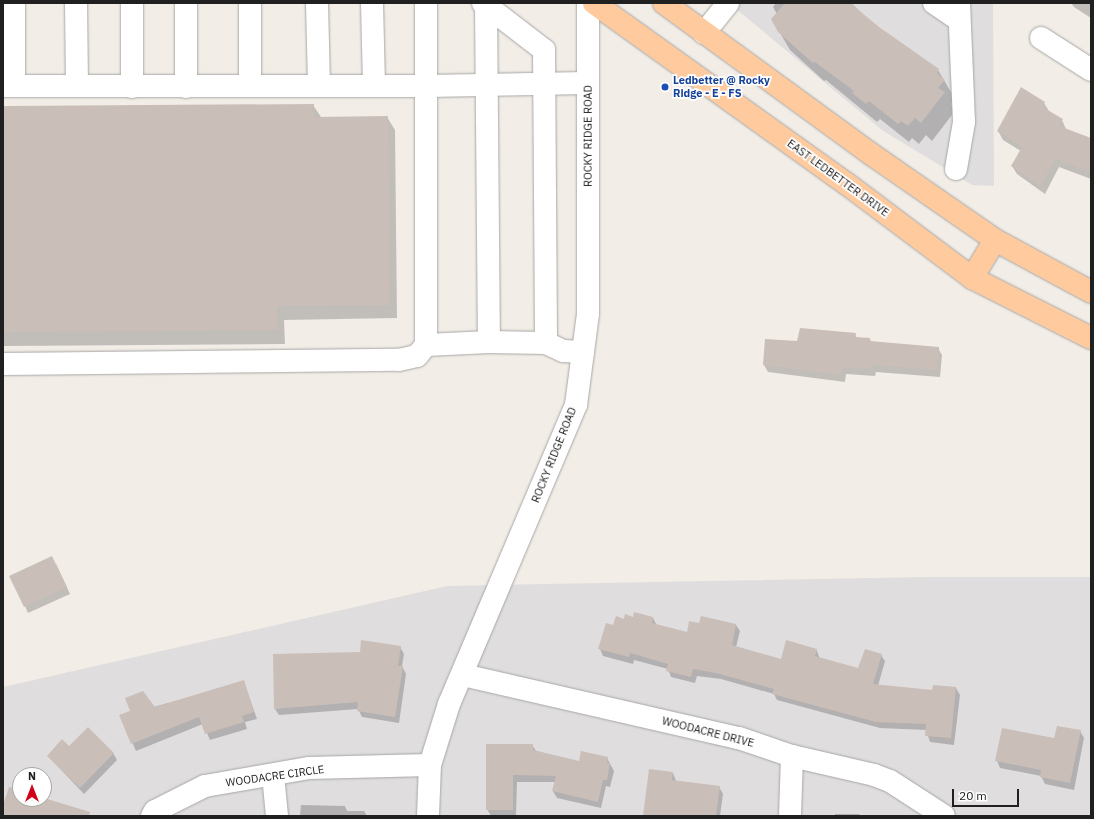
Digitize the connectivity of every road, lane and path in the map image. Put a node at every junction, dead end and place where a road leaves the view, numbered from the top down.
1 (14, 3) edge
2 (76, 3) edge
3 (132, 3) edge
4 (186, 3) edge
5 (250, 3) edge
6 (317, 3) edge
7 (372, 3) edge
8 (426, 3) edge
9 (588, 3) edge
10 (594, 3) edge
11 (664, 3) edge
12 (728, 3) edge
13 (934, 3) edge
14 (484, 4) edge
15 (959, 12) edge
16 (704, 33) junction
17 (1040, 38) dead end
18 (1091, 70) edge
19 (588, 83) junction
20 (544, 84) junction
21 (487, 85) junction
22 (9, 86) edge
23 (77, 86) junction
24 (132, 86) junction
25 (250, 86) junction
26 (319, 86) junction
27 (374, 86) junction
28 (426, 86) junction
29 (186, 87) junction
30 (956, 170) dead end
31 (995, 240) junction
32 (972, 278) junction
33 (1091, 292) edge
34 (1091, 338) edge
35 (489, 342) junction
36 (546, 344) junction
37 (426, 345) junction
38 (583, 352) junction
39 (3, 364) edge
40 (463, 675) junction
41 (792, 756) junction
42 (430, 766) junction
43 (274, 775) junction
44 (152, 816) edge
45 (277, 816) edge
46 (428, 816) edge
47 (790, 816) edge
48 (944, 816) edge

1 - 22 street
2 - 23 street
3 - 24 street
4 - 29 street
5 - 25 street
6 - 26 street
7 - 27 street
8 - 28 street
9 - 19 street, ROCKY RIDGE ROAD
10 - 32 main road, EAST LEDBETTER DRIVE
11 - 16 main road
12 - 16 street
13 - 15 street
14 - 20 street
14 - 21 street
15 - 30 street
16 - 31 main road
17 - 18 street
19 - 20 street
19 - 38 street, ROCKY RIDGE ROAD
20 - 21 street
20 - 36 street
21 - 28 street
21 - 35 street
22 - 23 street
23 - 24 street
24 - 29 street
25 - 26 street
25 - 29 street
26 - 27 street
27 - 28 street
28 - 37 street
31 - 32 main road
31 - 33 main road
32 - 34 main road, EAST LEDBETTER DRIVE
35 - 36 street
35 - 37 street
36 - 38 street
37 - 39 street
38 - 40 street, ROCKY RIDGE ROAD
40 - 41 street, WOODACRE DRIVE
40 - 42 street, ROCKY RIDGE ROAD
41 - 47 street
41 - 48 street, WOODACRE DRIVE
42 - 43 street, WOODACRE CIRCLE
42 - 46 street, ROCKY RIDGE ROAD
43 - 44 street, WOODACRE CIRCLE
43 - 45 street

